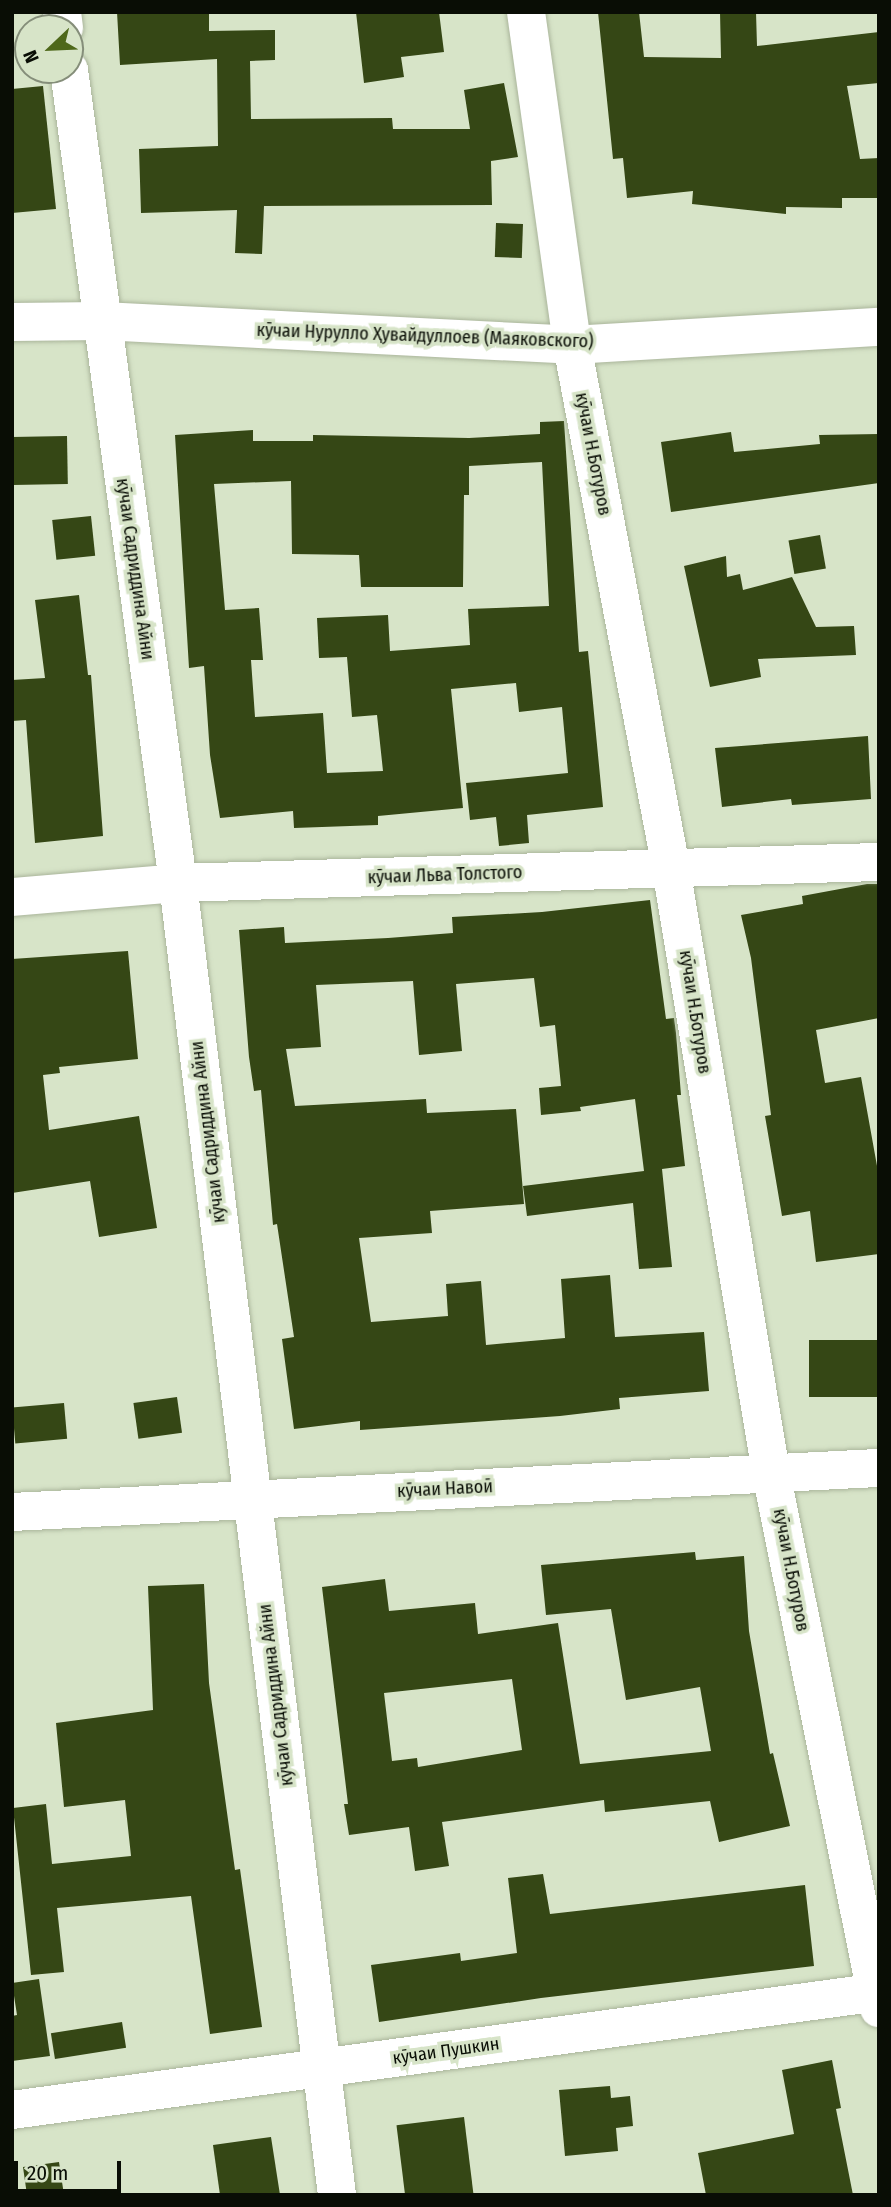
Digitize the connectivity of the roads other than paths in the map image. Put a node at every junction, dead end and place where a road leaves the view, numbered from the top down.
1 (526, 12) edge
2 (71, 84) edge
3 (102, 321) junction
4 (12, 322) edge
5 (879, 327) edge
6 (572, 345) junction
7 (879, 862) edge
8 (671, 868) junction
9 (178, 883) junction
10 (12, 897) edge
11 (879, 1468) edge
12 (771, 1473) junction
13 (253, 1499) junction
14 (12, 1512) edge
15 (878, 1997) edge
16 (320, 2068) junction
17 (12, 2110) edge
18 (337, 2195) edge

1 - 6 street, кӯчаи Н.Ботуров
2 - 3 street, кӯчаи Садриддина Айни
3 - 4 street, кӯчаи Нурулло Ҳувайдуллоев (Маяковского)
3 - 6 street, кӯчаи Нурулло Ҳувайдуллоев (Маяковского)
3 - 9 street, кӯчаи Садриддина Айни
5 - 6 street, кӯчаи Нурулло Ҳувайдуллоев (Маяковского)
6 - 8 street, кӯчаи Н.Ботуров
7 - 8 street, кӯчаи Льва Толстого
8 - 9 street, кӯчаи Льва Толстого
8 - 12 street, кӯчаи Н.Ботуров
9 - 10 street, кӯчаи Льва Толстого
9 - 13 street, кӯчаи Садриддина Айни
11 - 12 street, кӯчаи Навоӣ
12 - 13 street, кӯчаи Навоӣ
12 - 15 street, кӯчаи Н.Ботуров
13 - 14 street, кӯчаи Навоӣ
13 - 16 street, кӯчаи Садриддина Айни
15 - 16 street, кӯчаи Пушкин
16 - 17 street, кӯчаи Пушкин
16 - 18 street, кӯчаи Садриддина Айни

